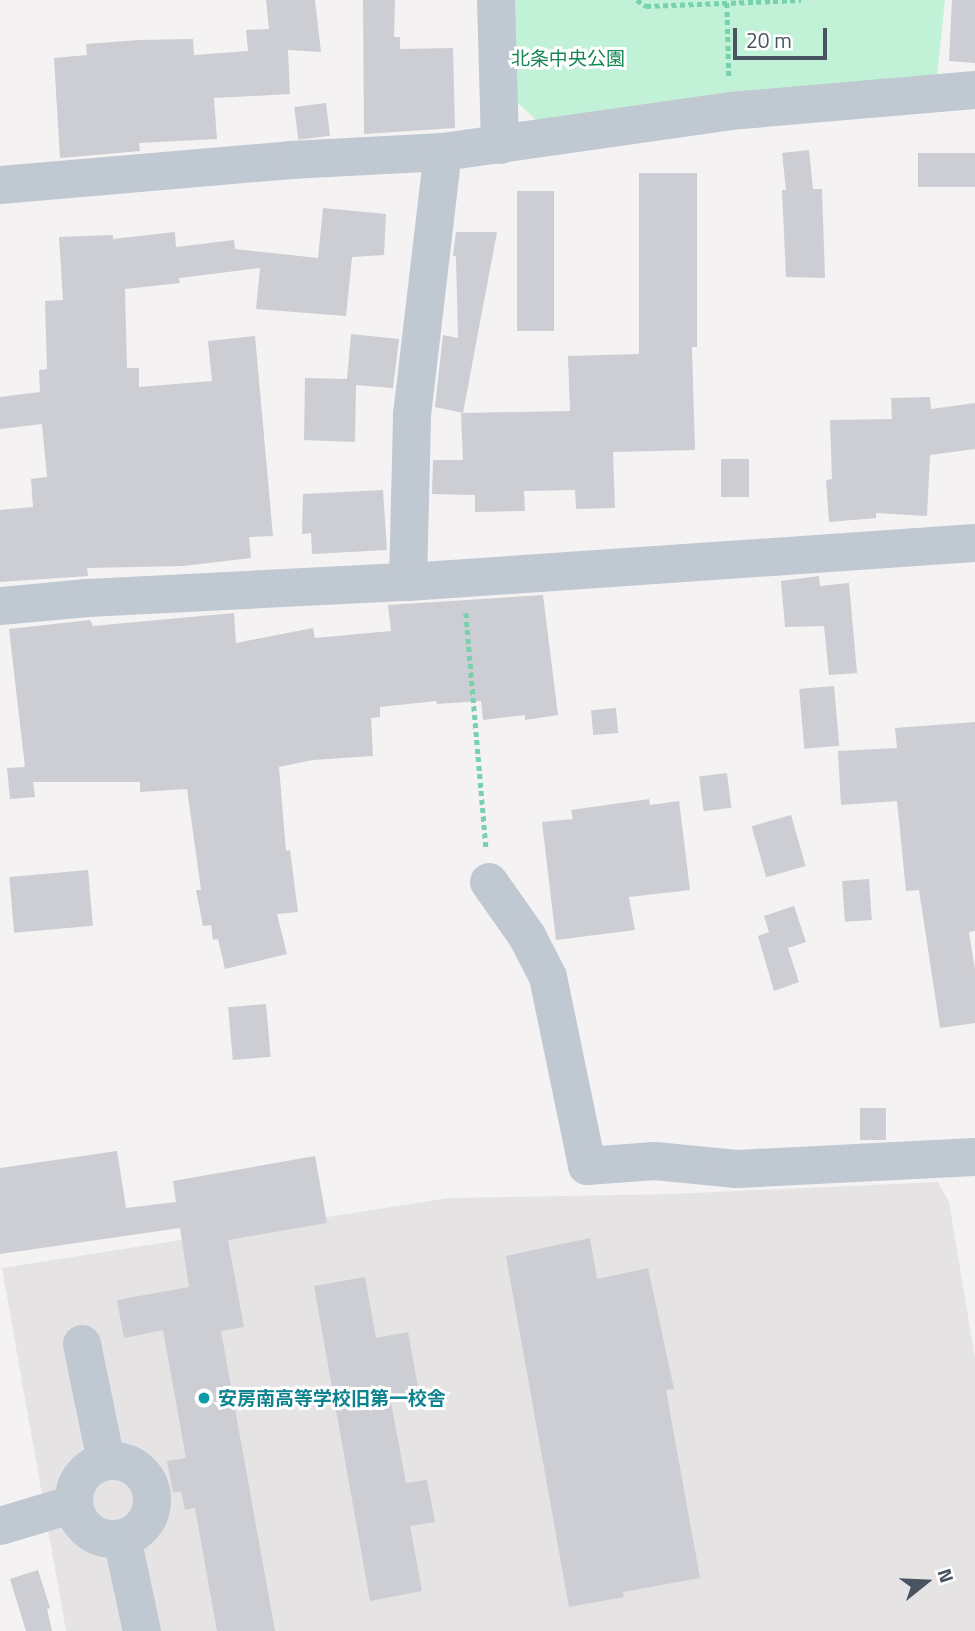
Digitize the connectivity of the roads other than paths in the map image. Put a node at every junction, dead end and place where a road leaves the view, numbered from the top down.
1 (496, 0) edge
2 (975, 90) edge
3 (500, 145) junction
4 (443, 152) junction
5 (0, 185) edge
6 (975, 543) edge
7 (408, 582) junction
8 (0, 606) edge
9 (489, 883) road end
10 (975, 1157) edge
11 (82, 1344) dead end
12 (106, 1461) junction
13 (74, 1504) junction
14 (0, 1526) edge
15 (122, 1538) junction
16 (142, 1631) edge

1 - 3 street
2 - 3 street
3 - 4 street
4 - 5 street
4 - 7 street
6 - 7 street
7 - 8 street
9 - 10 street
11 - 12 street
12 - 13 street
12 - 15 street
13 - 14 street
13 - 15 street
15 - 16 street

